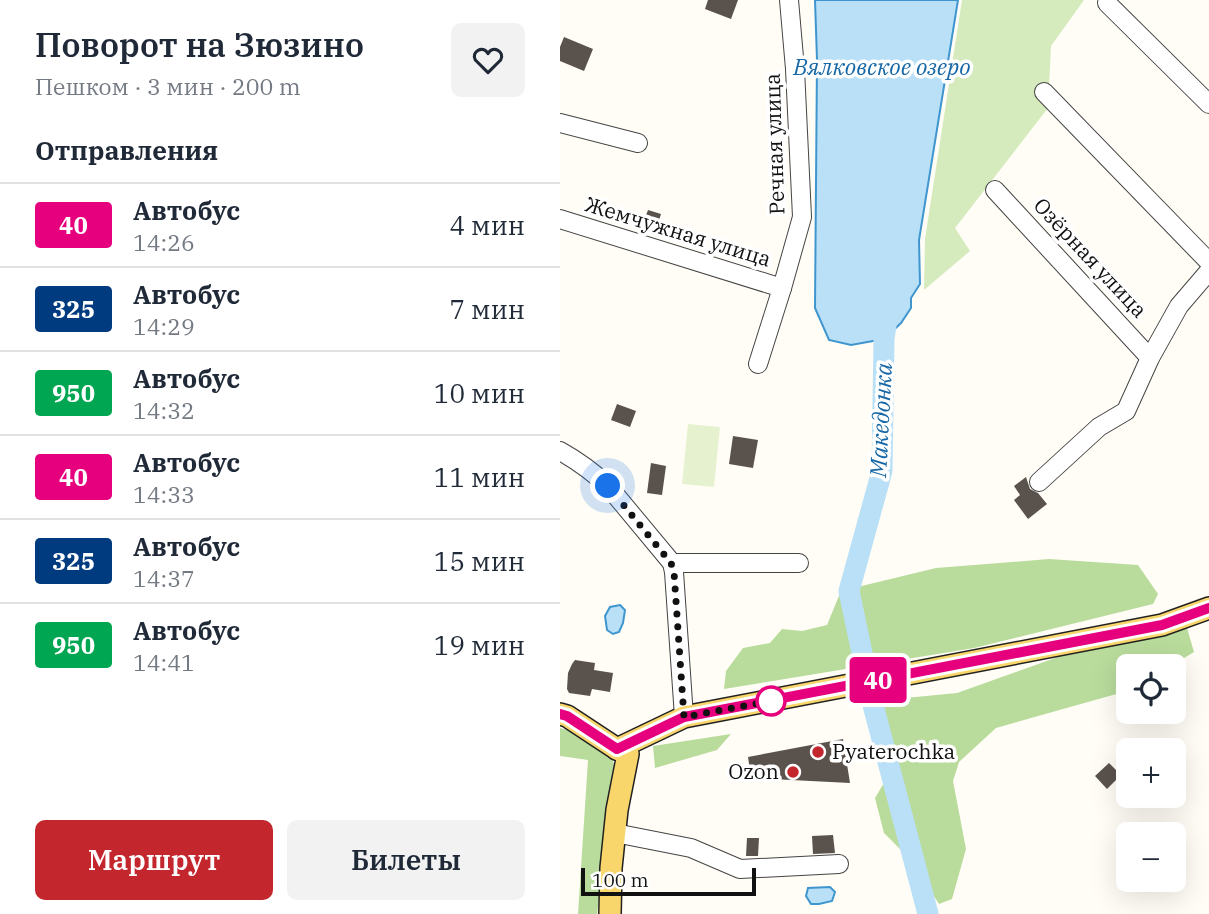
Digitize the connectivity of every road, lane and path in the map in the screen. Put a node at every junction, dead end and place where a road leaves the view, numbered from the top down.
1 (789, 0) edge
2 (1107, 3) dead end
3 (1044, 92) dead end
4 (1209, 104) edge
5 (560, 123) edge
6 (638, 143) dead end
7 (995, 190) dead end
8 (560, 219) edge
9 (1209, 262) edge
10 (1209, 271) edge
11 (782, 288) junction
12 (1150, 358) junction
13 (758, 364) dead end
14 (560, 452) edge
15 (1039, 482) dead end
16 (671, 563) junction
17 (799, 563) dead end
18 (1209, 608) edge
19 (560, 714) edge
20 (684, 717) junction
21 (617, 749) junction
22 (615, 834) junction
23 (839, 864) dead end
24 (610, 914) edge

1 - 11 street, Речная улица
2 - 4 street
3 - 9 street
5 - 6 street
7 - 12 street, Озёрная улица
8 - 11 street, Жемчужная улица
10 - 12 street
11 - 13 street, Речная улица
12 - 15 street
14 - 16 street
16 - 17 street
16 - 20 street
18 - 20 main road
19 - 21 main road
20 - 21 main road
21 - 22 main road
22 - 23 street
22 - 24 main road

